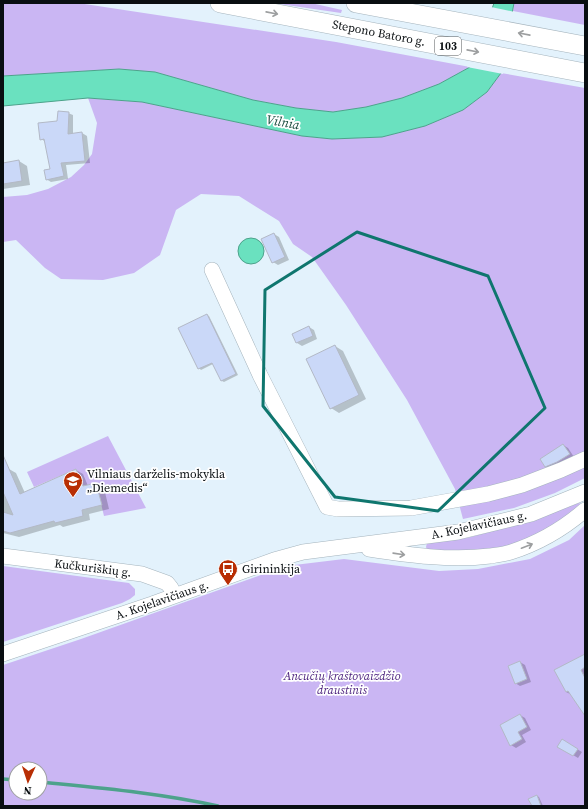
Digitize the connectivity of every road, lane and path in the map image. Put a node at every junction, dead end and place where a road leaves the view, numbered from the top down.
1 (220, 3) edge
2 (356, 3) edge
3 (585, 46) edge
4 (585, 74) edge
5 (212, 270) dead end
6 (585, 459) edge
7 (585, 492) edge
8 (585, 510) edge
9 (346, 546) junction
10 (3, 556) edge
11 (174, 596) junction
12 (3, 654) edge

1 -> 4 main road, Stepono Batoro g. / 103
3 -> 2 main road, Stepono Batoro g. / 103
5 - 6 street
7 - 9 street, A. Kojelavičiaus g.
9 -> 8 street, A. Kojelavičiaus g.
9 - 11 street, A. Kojelavičiaus g.
10 - 11 street, Kučkuriškių g.
11 - 12 street, A. Kojelavičiaus g.

